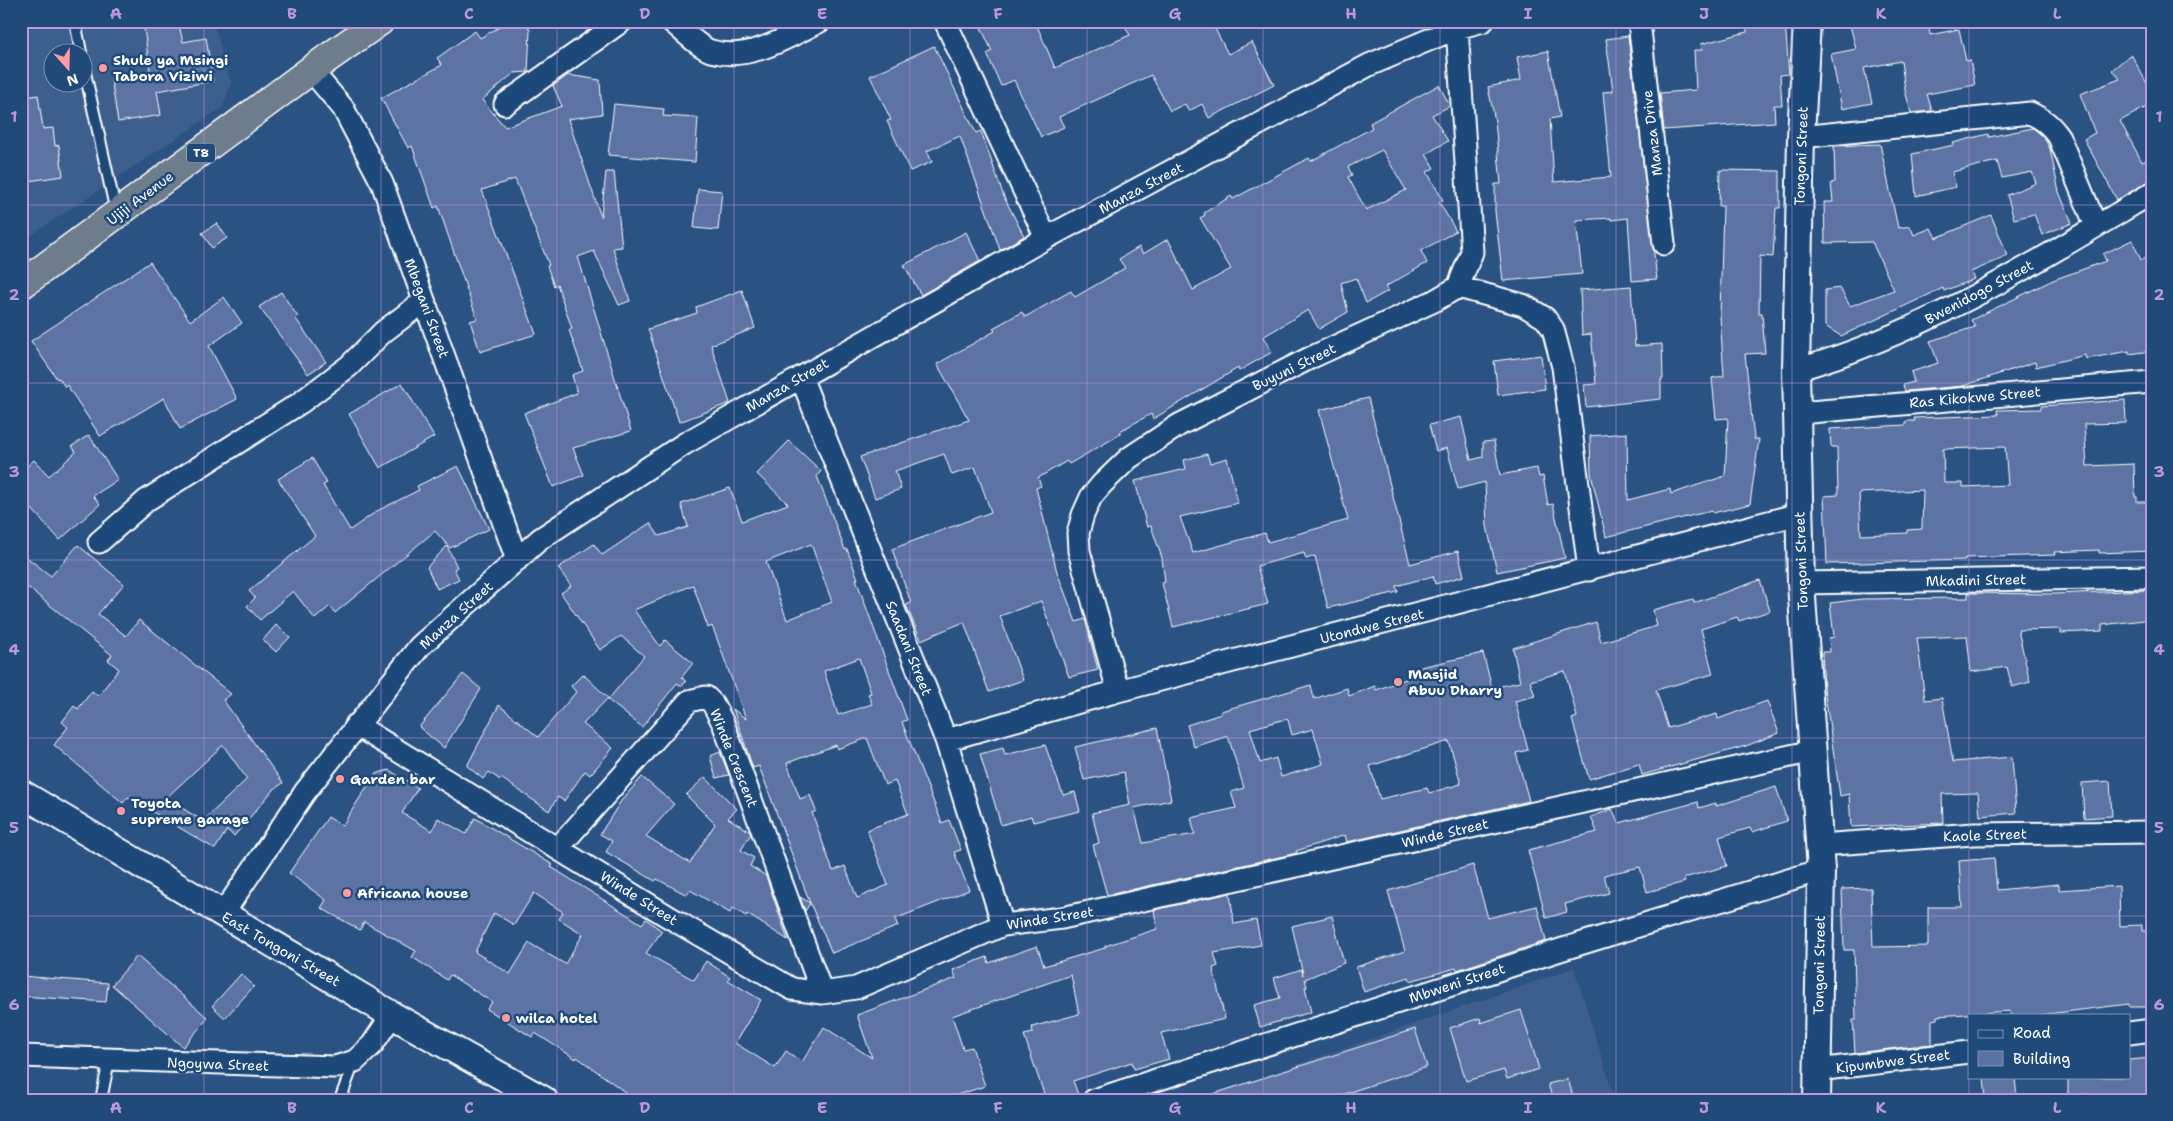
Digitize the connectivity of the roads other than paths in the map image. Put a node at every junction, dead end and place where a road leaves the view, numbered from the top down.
1 (75, 21) edge
2 (380, 21) edge
3 (622, 21) edge
4 (671, 21) edge
5 (820, 21) edge
6 (945, 21) edge
7 (1483, 21) edge
8 (1639, 21) edge
9 (1807, 21) edge
10 (1457, 28) junction
11 (79, 42) edge
12 (311, 70) junction
13 (89, 92) edge
14 (505, 104) dead end
15 (1800, 137) junction
16 (2152, 193) edge
17 (117, 216) junction
18 (2096, 226) junction
19 (1046, 238) junction
20 (1664, 244) dead end
21 (21, 285) edge
22 (1458, 287) junction
23 (424, 300) junction
24 (1796, 370) junction
25 (801, 377) junction
26 (2152, 382) edge
27 (1799, 413) junction
28 (1799, 514) junction
29 (99, 542) dead end
30 (517, 560) junction
31 (1589, 570) junction
32 (2152, 577) edge
33 (1801, 583) junction
34 (1118, 691) junction
35 (356, 725) junction
36 (946, 740) junction
37 (1813, 752) junction
38 (21, 793) edge
39 (2152, 832) edge
40 (558, 848) junction
41 (1820, 858) junction
42 (222, 915) junction
43 (1003, 925) junction
44 (822, 993) junction
45 (392, 1015) junction
46 (2152, 1030) edge
47 (2130, 1033) edge
48 (1968, 1052) edge
49 (21, 1056) edge
50 (109, 1060) junction
51 (355, 1061) junction
52 (1817, 1070) junction
53 (101, 1100) edge
54 (340, 1100) edge
55 (544, 1100) edge
56 (1094, 1100) edge
57 (1817, 1100) edge

1 - 11 lane
2 - 12 highway, Ujiji Avenue / T8
3 - 14 street
4 - 5 street
6 - 19 street
7 - 10 street, Manza Street
8 - 20 street, Manza Drive
9 - 15 street, Tongoni Street
10 - 19 street, Manza Street
10 - 22 street
12 - 17 highway, Ujiji Avenue / T8
12 - 23 street, Mbegani Street
13 - 17 lane
15 - 18 street
15 - 24 street, Tongoni Street
16 - 18 street, Bwenidogo Street
17 - 21 highway, Ujiji Avenue / T8
18 - 24 street, Bwenidogo Street
19 - 25 street, Manza Street
22 - 31 street
22 - 34 street, Buyuni Street
23 - 29 street
23 - 30 street, Mbegani Street
24 - 27 street, Tongoni Street
25 - 30 street, Manza Street
25 - 36 street, Saadani Street
26 - 27 street, Ras Kikokwe Street
27 - 28 street, Tongoni Street
28 - 31 street, Utondwe Street
28 - 33 street, Tongoni Street
30 - 35 street, Manza Street
31 - 34 street, Utondwe Street
32 - 33 street, Mkadini Street
33 - 37 street, Tongoni Street
34 - 36 street, Utondwe Street
35 - 40 street, Winde Street
35 - 42 street, Manza Street
36 - 43 street, Saadani Street
37 - 41 street, Tongoni Street
37 - 43 street, Winde Street
38 - 42 street, East Tongoni Street
39 - 41 street, Kaole Street
40 - 44 street, Winde Street
40 - 44 street, Winde Crescent
41 - 52 street, Tongoni Street
41 - 56 street, Mbweni Street
42 - 45 street, East Tongoni Street
43 - 44 street, Winde Street
45 - 51 street
45 - 55 street, East Tongoni Street
46 - 47 street
48 - 52 street, Kipumbwe Street
49 - 50 street, Ngoywa Street
50 - 51 street, Ngoywa Street
50 - 53 lane
51 - 54 lane
52 - 57 street, Tongoni Street

